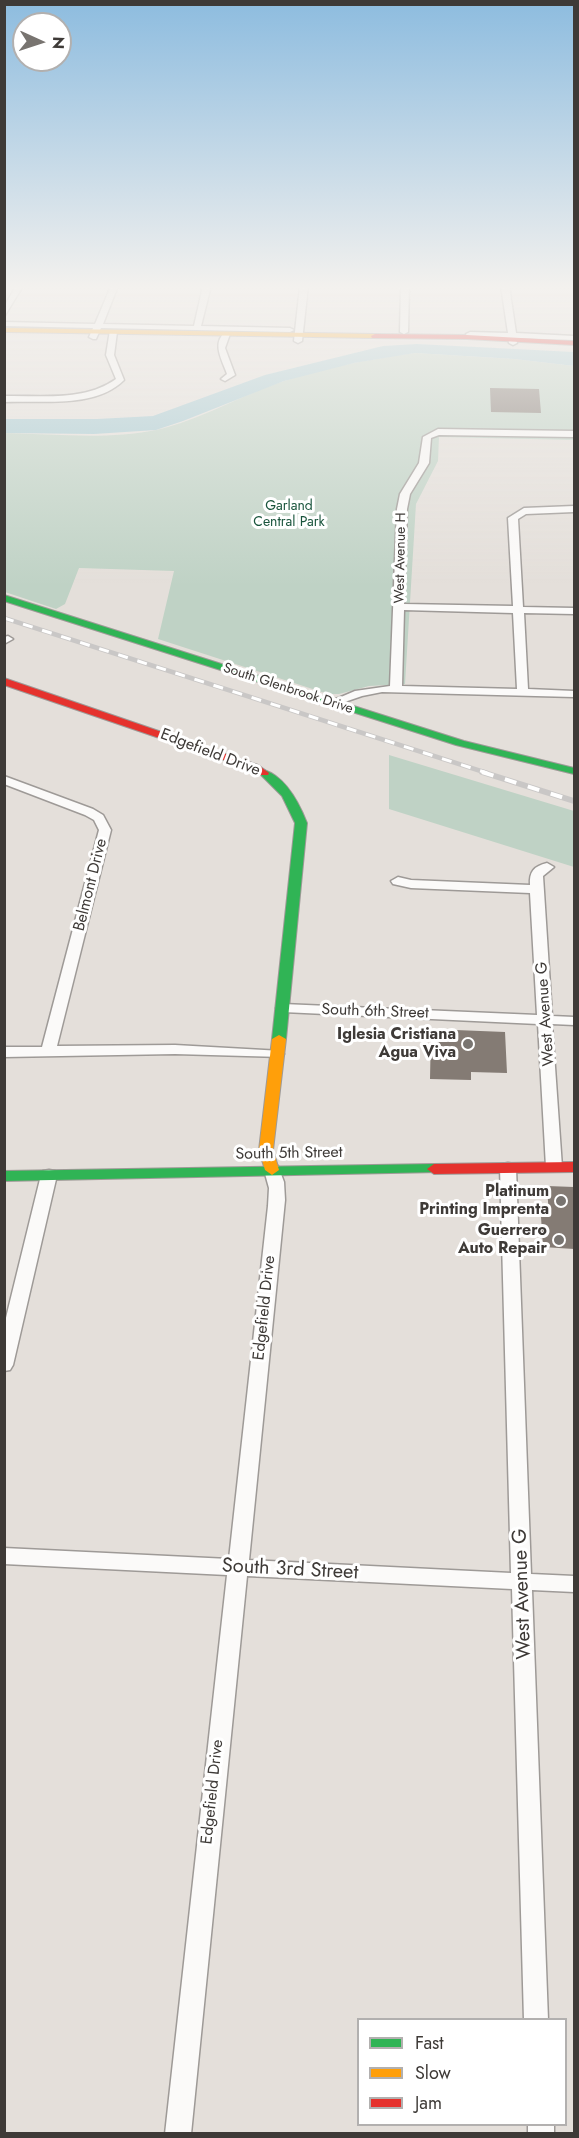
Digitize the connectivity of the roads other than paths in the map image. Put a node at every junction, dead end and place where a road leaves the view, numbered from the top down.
1 (113, 386) edge
2 (4, 399) edge
3 (574, 434) edge
4 (574, 509) edge
5 (4, 598) edge
6 (400, 607) junction
7 (518, 610) junction
8 (574, 611) edge
9 (4, 681) edge
10 (396, 690) junction
11 (523, 693) junction
12 (574, 694) edge
13 (333, 703) junction
14 (574, 771) edge
15 (4, 780) edge
16 (547, 867) dead end
17 (398, 881) dead end
18 (537, 889) junction
19 (283, 1008) junction
20 (547, 1019) junction
21 (574, 1021) edge
22 (48, 1051) junction
23 (4, 1052) edge
24 (277, 1054) junction
25 (554, 1167) junction
26 (574, 1167) edge
27 (508, 1168) junction
28 (272, 1170) junction
29 (49, 1175) junction
30 (4, 1176) edge
31 (4, 1365) edge
32 (4, 1556) edge
33 (238, 1567) junction
34 (523, 1581) junction
35 (574, 1584) edge
36 (536, 2018) edge
37 (178, 2133) edge

1 - 2 street
3 - 6 street, West Avenue H
4 - 7 street
5 - 13 street, South Glenbrook Drive
6 - 7 street
6 - 10 street, West Avenue H
7 - 8 street
7 - 11 street
9 - 19 street, Edgefield Drive
10 - 11 street
10 - 13 street
11 - 12 street
13 - 14 street, South Glenbrook Drive
15 - 22 street, Belmont Drive
16 - 18 street, West Avenue G
17 - 18 street
18 - 20 street, West Avenue G
19 - 20 street, South 6th Street
19 - 24 street, Edgefield Drive
20 - 21 street, South 6th Street
20 - 25 street, West Avenue G
22 - 23 street
22 - 24 street
24 - 28 street, Edgefield Drive
25 - 26 street, South 5th Street
25 - 27 street, South 5th Street
27 - 28 street, South 5th Street
27 - 34 street, West Avenue G
28 - 29 street, South 5th Street
28 - 33 street, Edgefield Drive
29 - 30 street, South 5th Street
29 - 31 street
32 - 33 street, South 3rd Street
33 - 34 street, South 3rd Street
33 - 37 street, Edgefield Drive
34 - 35 street, South 3rd Street
34 - 36 street, West Avenue G

